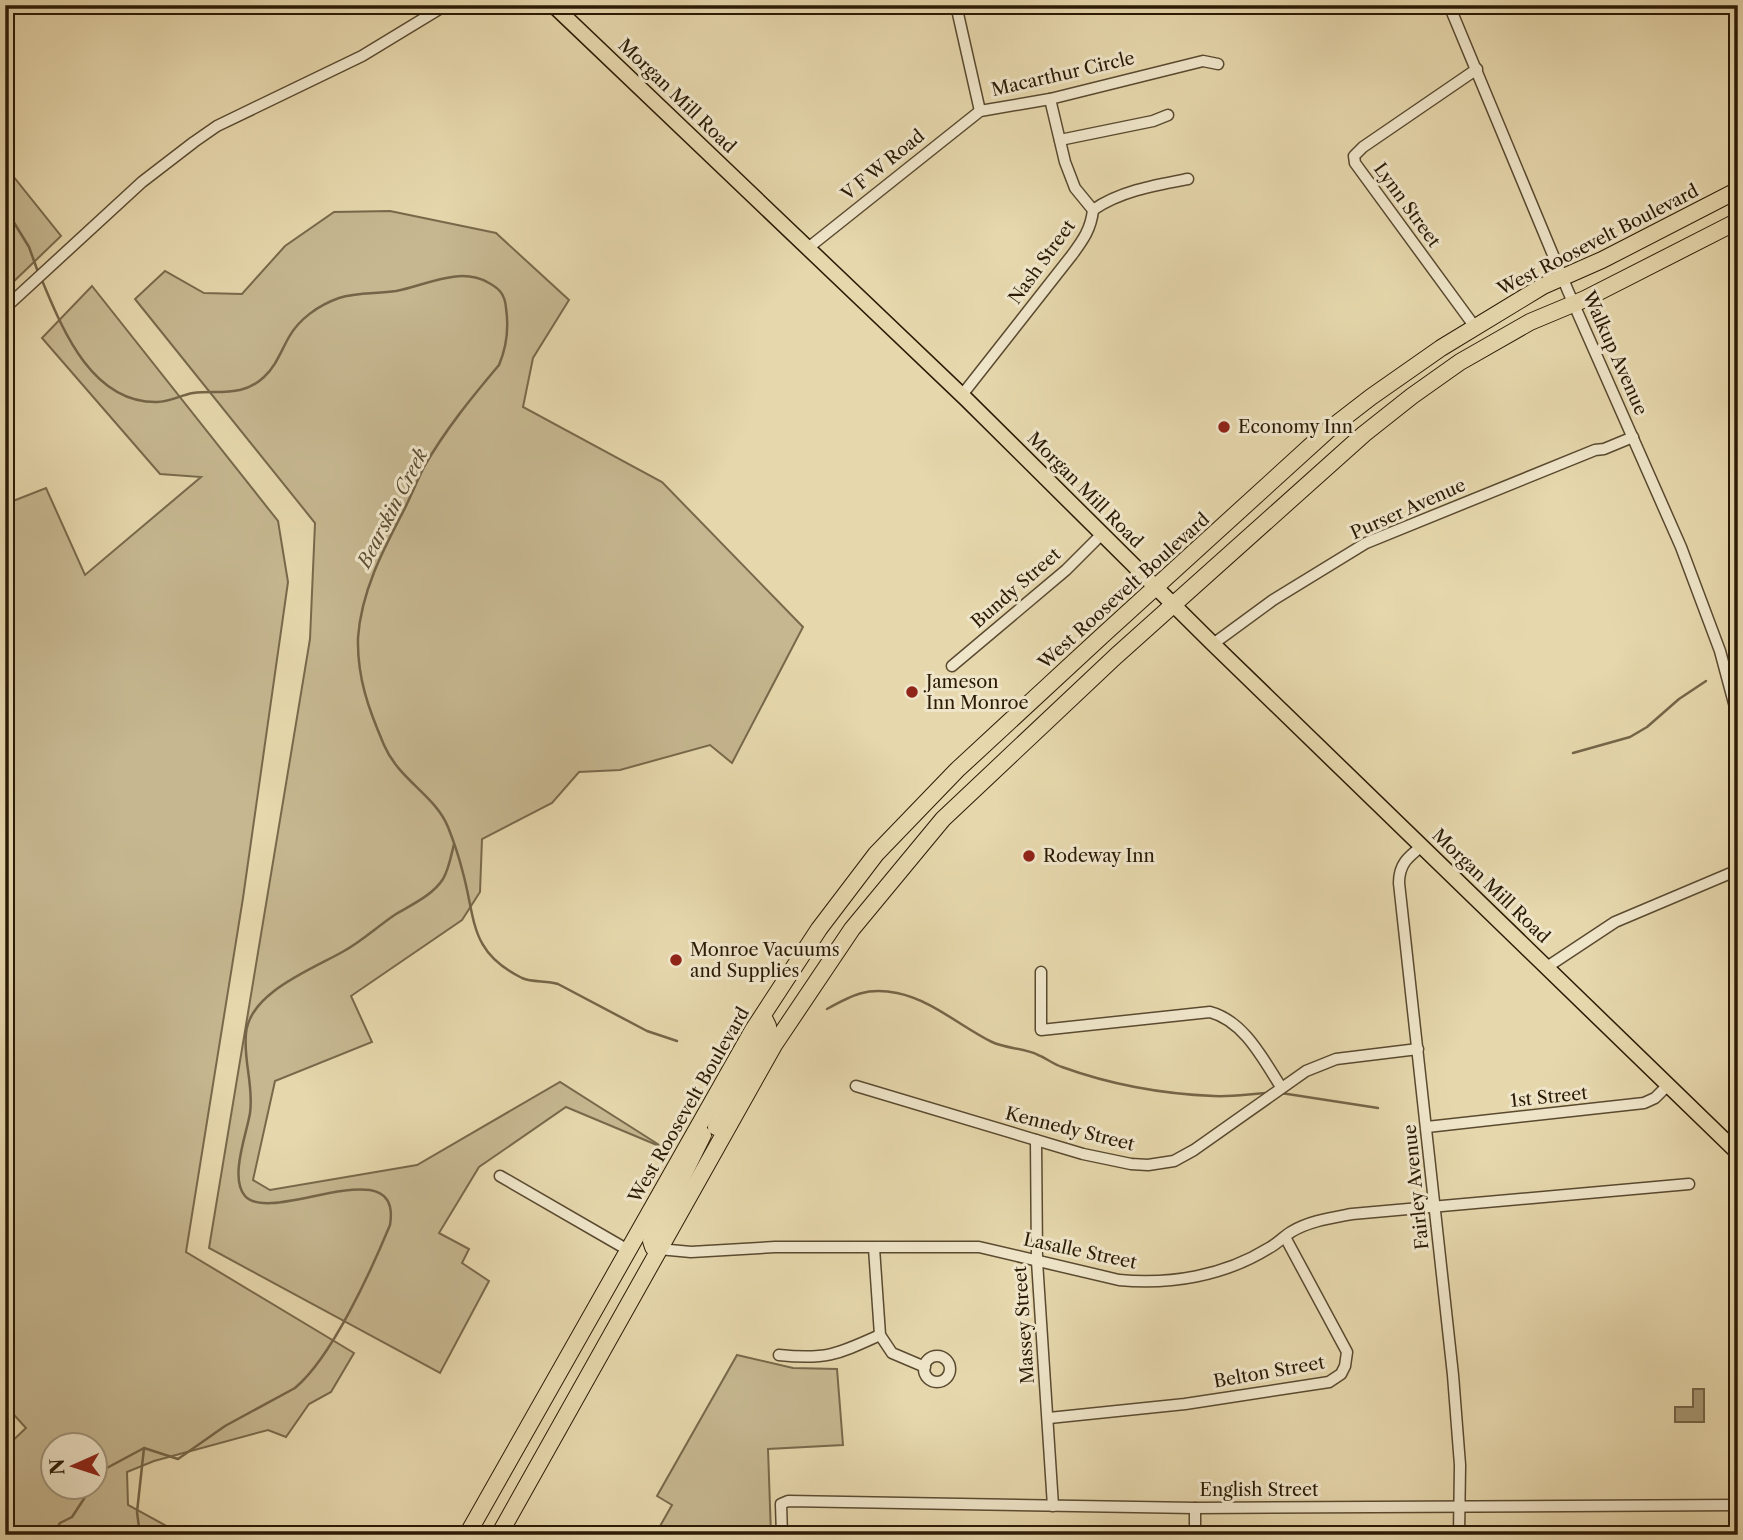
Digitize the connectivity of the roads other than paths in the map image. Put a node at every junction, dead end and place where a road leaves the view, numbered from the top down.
1 (446, 5) edge
2 (553, 5) edge
3 (956, 5) edge
4 (1449, 5) edge
5 (1218, 64) dead end
6 (1477, 69) junction
7 (1050, 99) junction
8 (980, 111) junction
9 (1168, 115) dead end
10 (1060, 140) junction
11 (1188, 179) dead end
12 (1738, 190) edge
13 (1093, 211) junction
14 (1738, 221) edge
15 (808, 248) junction
16 (1562, 277) junction
17 (1574, 303) junction
18 (5, 307) edge
19 (1475, 327) junction
20 (962, 395) junction
21 (1633, 437) junction
22 (1101, 535) junction
23 (1155, 588) junction
24 (1174, 606) junction
25 (1213, 644) junction
26 (952, 666) dead end
27 (1738, 718) edge
28 (1422, 846) junction
29 (1738, 870) edge
30 (1547, 967) junction
31 (1041, 972) dead end
32 (762, 1016) junction
33 (1418, 1049) junction
34 (722, 1084) junction
35 (1668, 1085) junction
36 (856, 1086) dead end
37 (1281, 1087) junction
38 (1427, 1128) junction
39 (1035, 1140) junction
40 (1738, 1153) edge
41 (500, 1177) dead end
42 (697, 1182) junction
43 (1689, 1184) dead end
44 (1435, 1206) junction
45 (1285, 1237) junction
46 (874, 1248) junction
47 (659, 1249) junction
48 (628, 1250) junction
49 (1037, 1261) junction
50 (880, 1335) junction
51 (779, 1355) dead end
52 (925, 1367) dead end
53 (1049, 1418) junction
54 (1053, 1506) junction
55 (1460, 1506) junction
56 (1738, 1506) edge
57 (1195, 1508) junction
58 (467, 1535) edge
59 (499, 1535) edge
60 (782, 1535) edge
61 (1195, 1535) edge
62 (1459, 1535) edge

1 - 18 street
2 - 15 main road, Morgan Mill Road
3 - 8 street, Macarthur Circle
4 - 6 street, Walkup Avenue
5 - 7 street, Macarthur Circle
6 - 16 street, Walkup Avenue
6 - 19 street, Lynn Street
7 - 8 street, Macarthur Circle
7 - 10 street, Nash Street
8 - 15 street, V F W Road
9 - 10 street
10 - 13 street, Nash Street
11 - 13 street
12 - 16 highway, West Roosevelt Boulevard
13 - 20 street, Nash Street
14 - 17 highway
15 - 20 main road, Morgan Mill Road
16 - 17 street, Walkup Avenue
16 - 19 highway, West Roosevelt Boulevard
17 - 21 street, Walkup Avenue
17 - 24 highway
19 - 23 highway, West Roosevelt Boulevard
20 - 22 main road, Morgan Mill Road
21 - 25 street, Purser Avenue
21 - 27 street, Walkup Avenue
22 - 23 main road, Morgan Mill Road
22 - 26 street, Bundy Street
23 - 24 main road, Morgan Mill Road
23 - 32 highway, West Roosevelt Boulevard
24 - 25 main road, Morgan Mill Road
24 - 42 highway
25 - 28 main road, Morgan Mill Road
28 - 30 main road, Morgan Mill Road
28 - 33 street, Fairley Avenue
29 - 30 street
30 - 35 main road, Morgan Mill Road
31 - 37 street
32 - 34 highway, West Roosevelt Boulevard
32 - 42 highway
33 - 37 street, Kennedy Street
33 - 38 street, Fairley Avenue
34 - 47 highway
34 - 48 highway, West Roosevelt Boulevard
35 - 38 street, 1st Street
35 - 40 main road, Morgan Mill Road
36 - 39 street, Kennedy Street
37 - 39 street, Kennedy Street
38 - 44 street, Fairley Avenue
39 - 49 street, Massey Street
41 - 48 street
42 - 47 highway
43 - 44 street, Lasalle Street
44 - 45 street, Lasalle Street
44 - 55 street, Fairley Avenue
45 - 49 street, Lasalle Street
45 - 53 street, Belton Street
46 - 47 street, Lasalle Street
46 - 49 street, Lasalle Street
46 - 50 street
47 - 59 highway
48 - 58 highway, West Roosevelt Boulevard
49 - 53 street, Massey Street
50 - 51 street
50 - 52 street
53 - 54 street, Massey Street
54 - 57 street, English Street
54 - 60 street, English Street
55 - 56 street, English Street
55 - 57 street, English Street
55 - 62 street, Fairley Avenue
57 - 61 street

